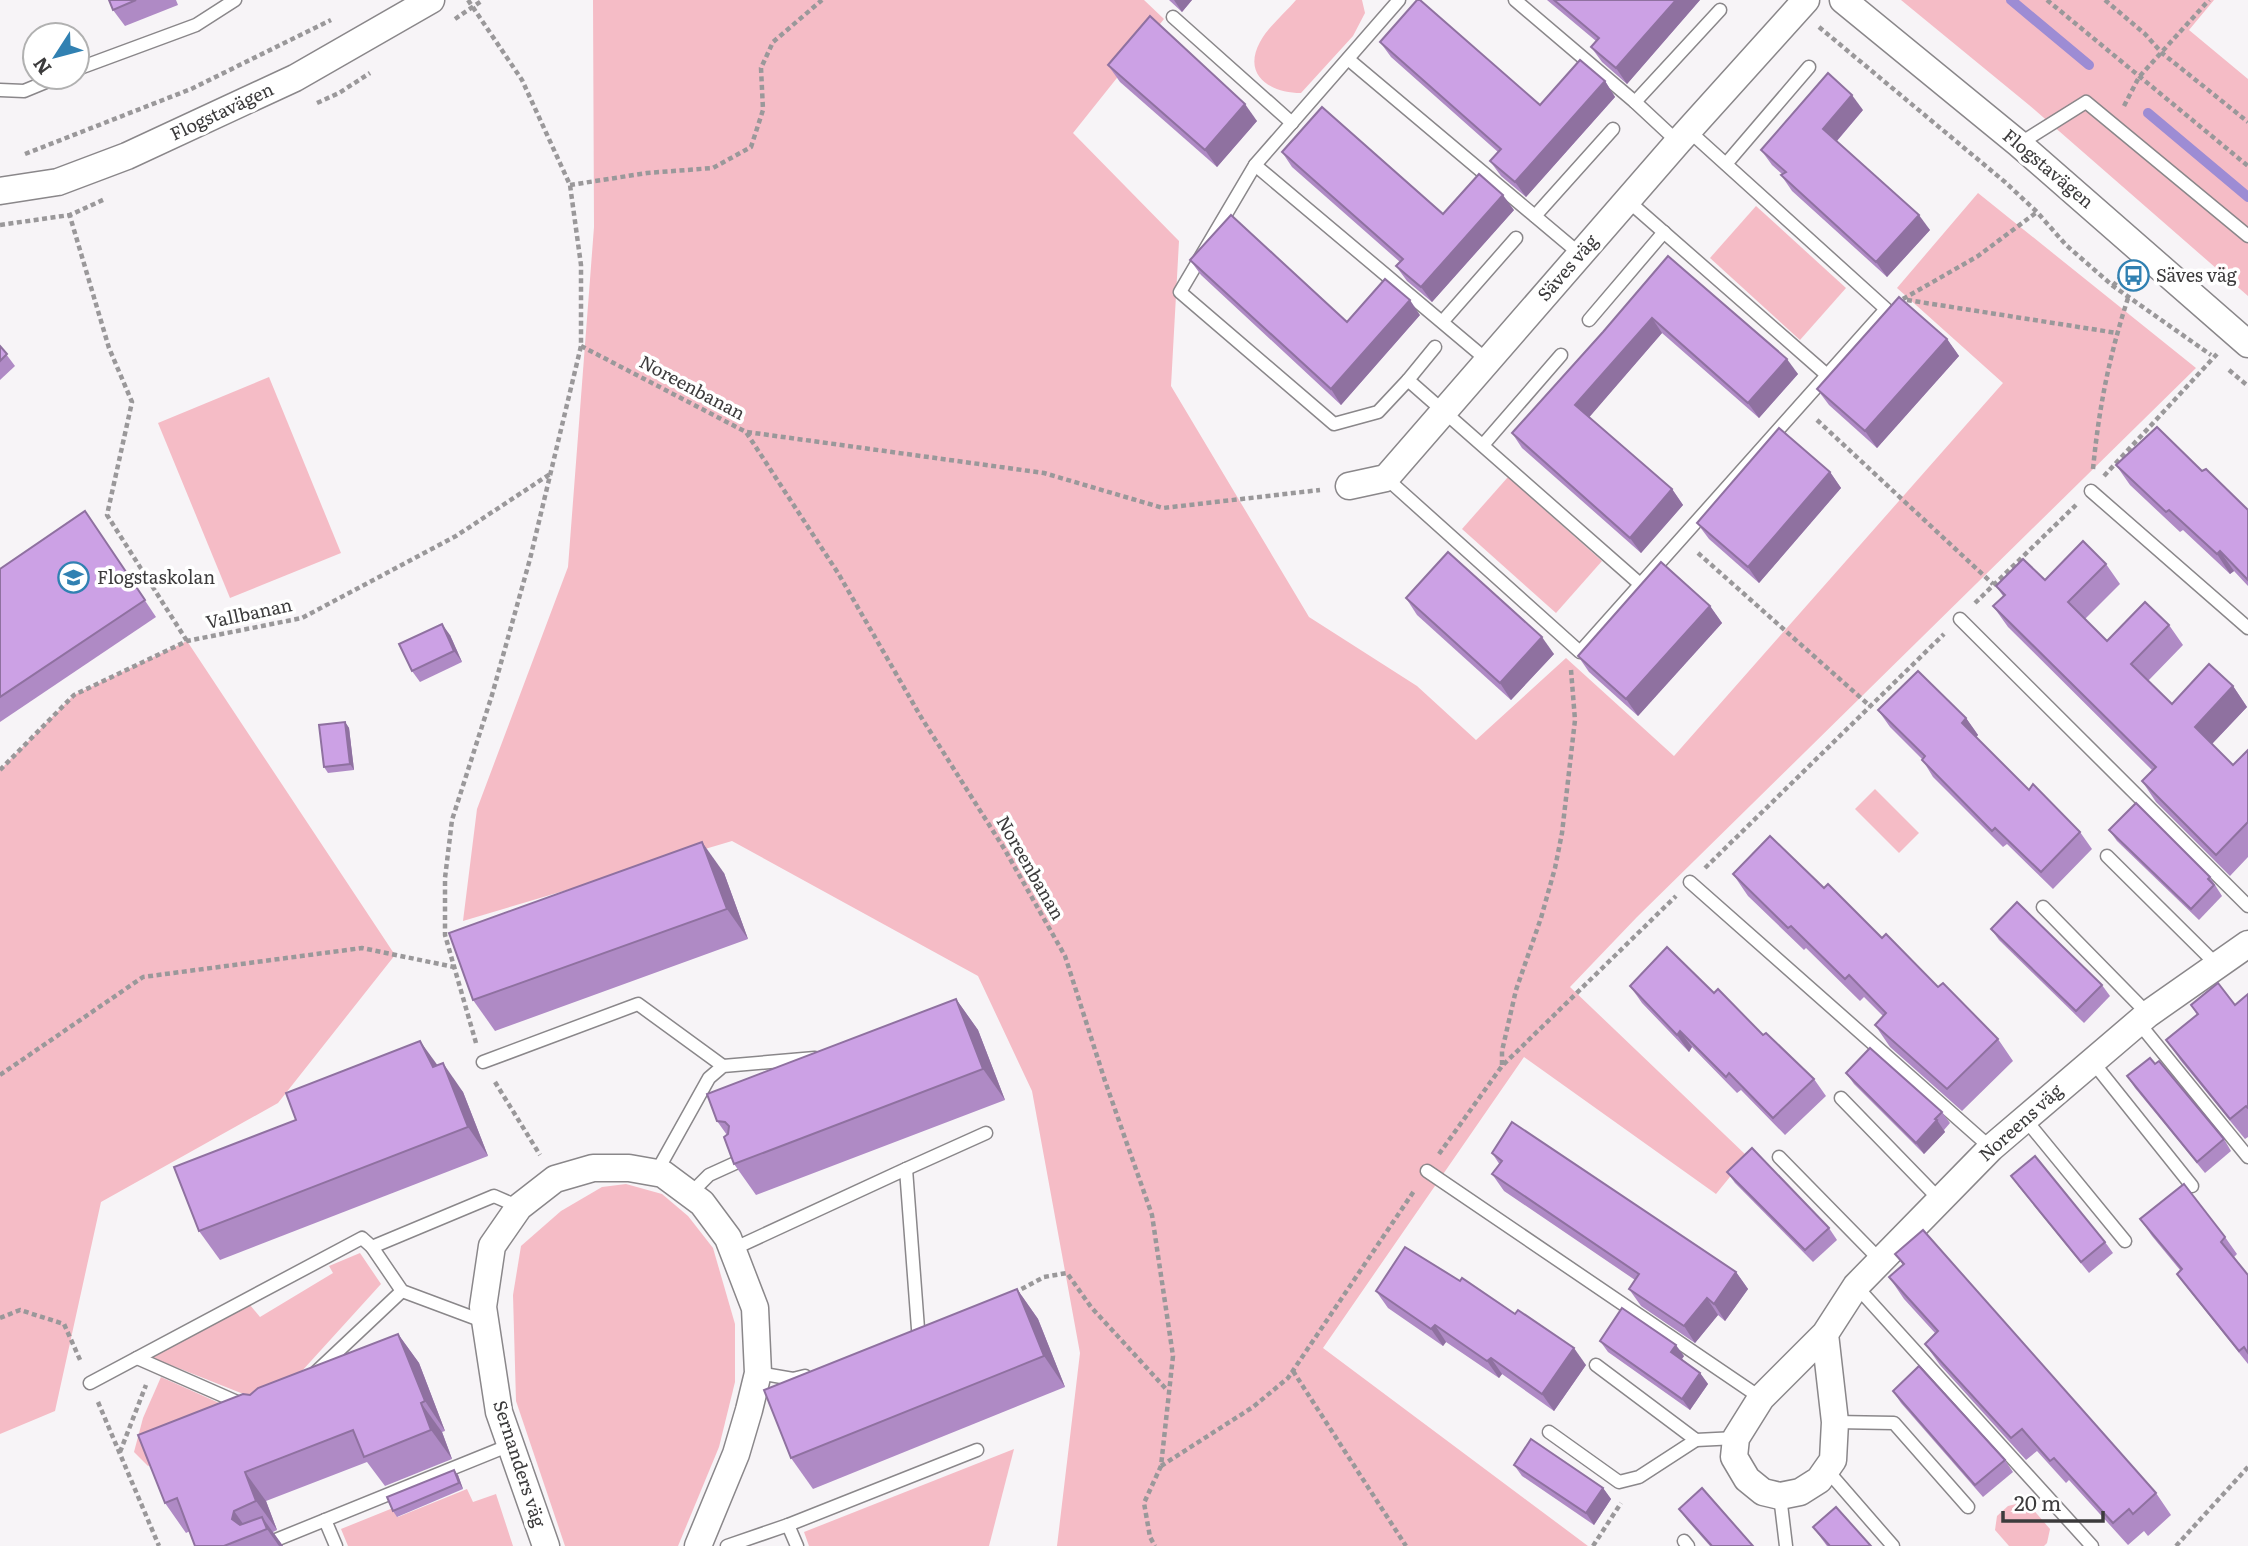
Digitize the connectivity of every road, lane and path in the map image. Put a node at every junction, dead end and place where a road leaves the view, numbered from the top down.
1 (235, 0) edge
2 (431, 0) edge
3 (468, 0) edge
4 (483, 0) edge
5 (822, 0) edge
6 (1379, 0) edge
7 (1514, 0) edge
8 (1806, 0) edge
9 (1843, 0) edge
10 (2047, 0) edge
11 (2105, 0) edge
12 (2209, 0) edge
13 (1395, 5) edge
14 (473, 7) junction
15 (1720, 10) dead end
16 (338, 16) dead end
17 (1173, 17) dead end
18 (1824, 30) dead end
19 (2162, 53) junction
20 (1348, 59) junction
21 (91, 64) edge
22 (1809, 67) dead end
23 (2139, 77) junction
24 (0, 90) edge
25 (21, 91) edge
26 (1635, 102) junction
27 (2248, 122) edge
28 (1292, 123) junction
29 (2115, 126) junction
30 (1613, 129) dead end
31 (1683, 136) junction
32 (2019, 144) junction
33 (21, 156) dead end
34 (1255, 164) junction
35 (1726, 164) junction
36 (2248, 166) edge
37 (58, 182) junction
38 (570, 185) junction
39 (0, 191) edge
40 (1627, 200) junction
41 (2037, 212) junction
42 (1535, 216) junction
43 (1664, 232) junction
44 (2248, 236) edge
45 (1517, 238) dead end
46 (1580, 254) junction
47 (2126, 271) dead end
48 (2113, 286) junction
49 (2128, 298) junction
50 (1903, 299) junction
51 (1886, 309) junction
52 (1589, 320) dead end
53 (1443, 321) junction
54 (2117, 333) junction
55 (2248, 344) edge
56 (581, 346) junction
57 (1435, 347) dead end
58 (1561, 355) dead end
59 (1488, 360) junction
60 (1827, 375) junction
61 (1408, 380) junction
62 (2248, 386) edge
63 (1800, 405) junction
64 (1443, 410) junction
65 (746, 432) junction
66 (1483, 445) junction
67 (550, 474) junction
68 (1386, 478) junction
69 (1349, 486) joint
70 (2091, 491) joint
71 (1682, 538) junction
72 (1640, 584) junction
73 (1993, 584) dead end
74 (1960, 619) dead end
75 (2248, 628) edge
76 (187, 641) junction
77 (1580, 652) junction
78 (1870, 706) dead end
79 (0, 770) edge
80 (2107, 856) dead end
81 (1690, 883) dead end
82 (2248, 906) edge
83 (2043, 907) dead end
84 (2248, 944) edge
85 (2217, 965) junction
86 (454, 967) junction
87 (2143, 1018) junction
88 (827, 1057) edge
89 (2092, 1061) junction
90 (483, 1062) junction
91 (723, 1066) junction
92 (1502, 1066) dead end
93 (0, 1075) edge
94 (1841, 1098) dead end
95 (2025, 1119) junction
96 (986, 1133) dead end
97 (1991, 1148) junction
98 (1779, 1157) dead end
99 (2248, 1157) edge
100 (742, 1160) edge
101 (906, 1169) junction
102 (1427, 1171) dead end
103 (656, 1173) junction
104 (555, 1179) junction
105 (2192, 1186) dead end
106 (690, 1194) junction
107 (1940, 1200) junction
108 (519, 1207) junction
109 (2125, 1241) dead end
110 (372, 1247) junction
111 (733, 1250) junction
112 (1881, 1261) junction
113 (1856, 1286) junction
114 (402, 1291) junction
115 (1004, 1300) edge
116 (0, 1318) edge
117 (485, 1322) junction
118 (1825, 1334) junction
119 (918, 1342) edge
120 (137, 1358) junction
121 (155, 1365) junction
122 (1596, 1365) dead end
123 (1293, 1371) dead end
124 (819, 1372) edge
125 (758, 1373) junction
126 (306, 1380) edge
127 (90, 1383) junction
128 (1168, 1390) junction
129 (1761, 1398) junction
130 (255, 1410) edge
131 (1835, 1422) junction
132 (1549, 1432) dead end
133 (1736, 1438) junction
134 (1696, 1440) junction
135 (510, 1445) junction
136 (977, 1450) dead end
137 (119, 1453) junction
138 (2248, 1467) edge
139 (1826, 1469) junction
140 (1639, 1477) junction
141 (1780, 1496) junction
142 (1968, 1507) dead end
143 (325, 1520) junction
144 (789, 1525) junction
145 (159, 1546) edge
146 (261, 1546) edge
147 (336, 1546) edge
148 (546, 1546) edge
149 (698, 1546) edge
150 (727, 1546) edge
151 (797, 1546) edge
152 (1155, 1546) edge
153 (1406, 1546) edge
154 (1592, 1546) edge
155 (1786, 1546) edge
156 (1893, 1546) edge
157 (2092, 1546) edge
158 (2176, 1546) edge

1 - 21 lane
2 - 37 street, Flogstavägen
3 - 14 path
4 - 14 path
5 - 38 path
6 - 13 lane
7 - 26 lane
8 - 31 street, Säves väg
9 - 32 street, Flogstavägen
10 - 23 path
11 - 19 path
12 - 19 path
13 - 20 lane
14 - 38 path
15 - 26 lane
16 - 33 path
17 - 28 lane
18 - 41 path
19 - 23 path
19 - 27 path
20 - 28 lane
20 - 42 lane
22 - 35 lane
23 - 29 path
23 - 36 path
24 - 25 lane
26 - 31 lane
28 - 34 lane
29 - 32 lane
29 - 44 lane
30 - 42 lane
31 - 35 lane
31 - 40 street, Säves väg
32 - 55 street, Flogstavägen
34 - 53 lane
34 - 61 lane
35 - 51 lane
37 - 39 street, Flogstavägen
37 - 76 path
38 - 56 path
40 - 43 lane
40 - 46 street, Säves väg
41 - 48 path
41 - 50 path
42 - 46 lane
43 - 52 lane
43 - 60 lane
45 - 53 lane
46 - 59 street, Säves väg
47 - 48 path
48 - 49 path
49 - 54 path
49 - 62 path
50 - 51 path
50 - 54 path
51 - 60 lane
53 - 59 lane
54 - 70 path
56 - 65 path, Noreenbanan
56 - 67 path
57 - 61 lane
58 - 66 lane
59 - 64 street, Säves väg
60 - 63 lane
61 - 64 lane
63 - 71 lane
63 - 73 path
64 - 66 lane
64 - 68 street, Säves väg
65 - 69 path
65 - 128 path, Noreenbanan
66 - 72 lane
67 - 76 path, Vallbanan
67 - 86 path
68 - 69 street
68 - 77 lane
70 - 75 lane
71 - 72 lane
71 - 78 path
72 - 77 lane
74 - 82 lane
76 - 79 path, Vallbanan
77 - 92 path
80 - 85 lane
81 - 97 lane
83 - 87 lane
84 - 85 street, Noreens väg
85 - 87 street, Noreens väg
86 - 90 path
86 - 93 path
87 - 89 street, Noreens väg
87 - 99 lane
88 - 91 lane
89 - 95 street, Noreens väg
89 - 105 lane
90 - 91 lane
90 - 104 path
91 - 103 lane
94 - 107 lane
95 - 97 street, Noreens väg
95 - 109 lane
96 - 101 lane
97 - 107 street, Noreens väg
98 - 112 lane
100 - 106 lane
101 - 111 lane
101 - 119 lane
102 - 129 lane
103 - 104 street, Sernanders väg
103 - 106 street, Sernanders väg
104 - 108 street, Sernanders väg
106 - 111 street, Sernanders väg
107 - 112 street, Noreens väg
108 - 110 lane
108 - 117 street, Sernanders väg
110 - 114 lane
110 - 120 lane
111 - 125 street, Sernanders väg
112 - 113 street, Noreens väg
113 - 118 street, Noreens väg
113 - 157 lane
114 - 117 lane
114 - 126 lane
115 - 128 path
116 - 127 path
117 - 135 street, Sernanders väg
118 - 129 street, Noreens väg
118 - 131 street
120 - 121 lane
120 - 127 lane
121 - 130 lane
121 - 137 path
122 - 134 lane
123 - 153 path
124 - 125 lane
125 - 149 street, Sernanders väg
127 - 137 path
128 - 152 path, Noreenbanan
129 - 133 street, Noreens väg
131 - 139 street
131 - 142 lane
132 - 140 lane
133 - 134 lane
133 - 141 street
134 - 140 lane
135 - 143 lane
135 - 148 street, Sernanders väg
136 - 144 lane
137 - 145 path
138 - 158 path
139 - 141 street
139 - 156 lane
140 - 154 path
141 - 155 lane
143 - 146 lane
143 - 147 lane
144 - 150 lane
144 - 151 lane

